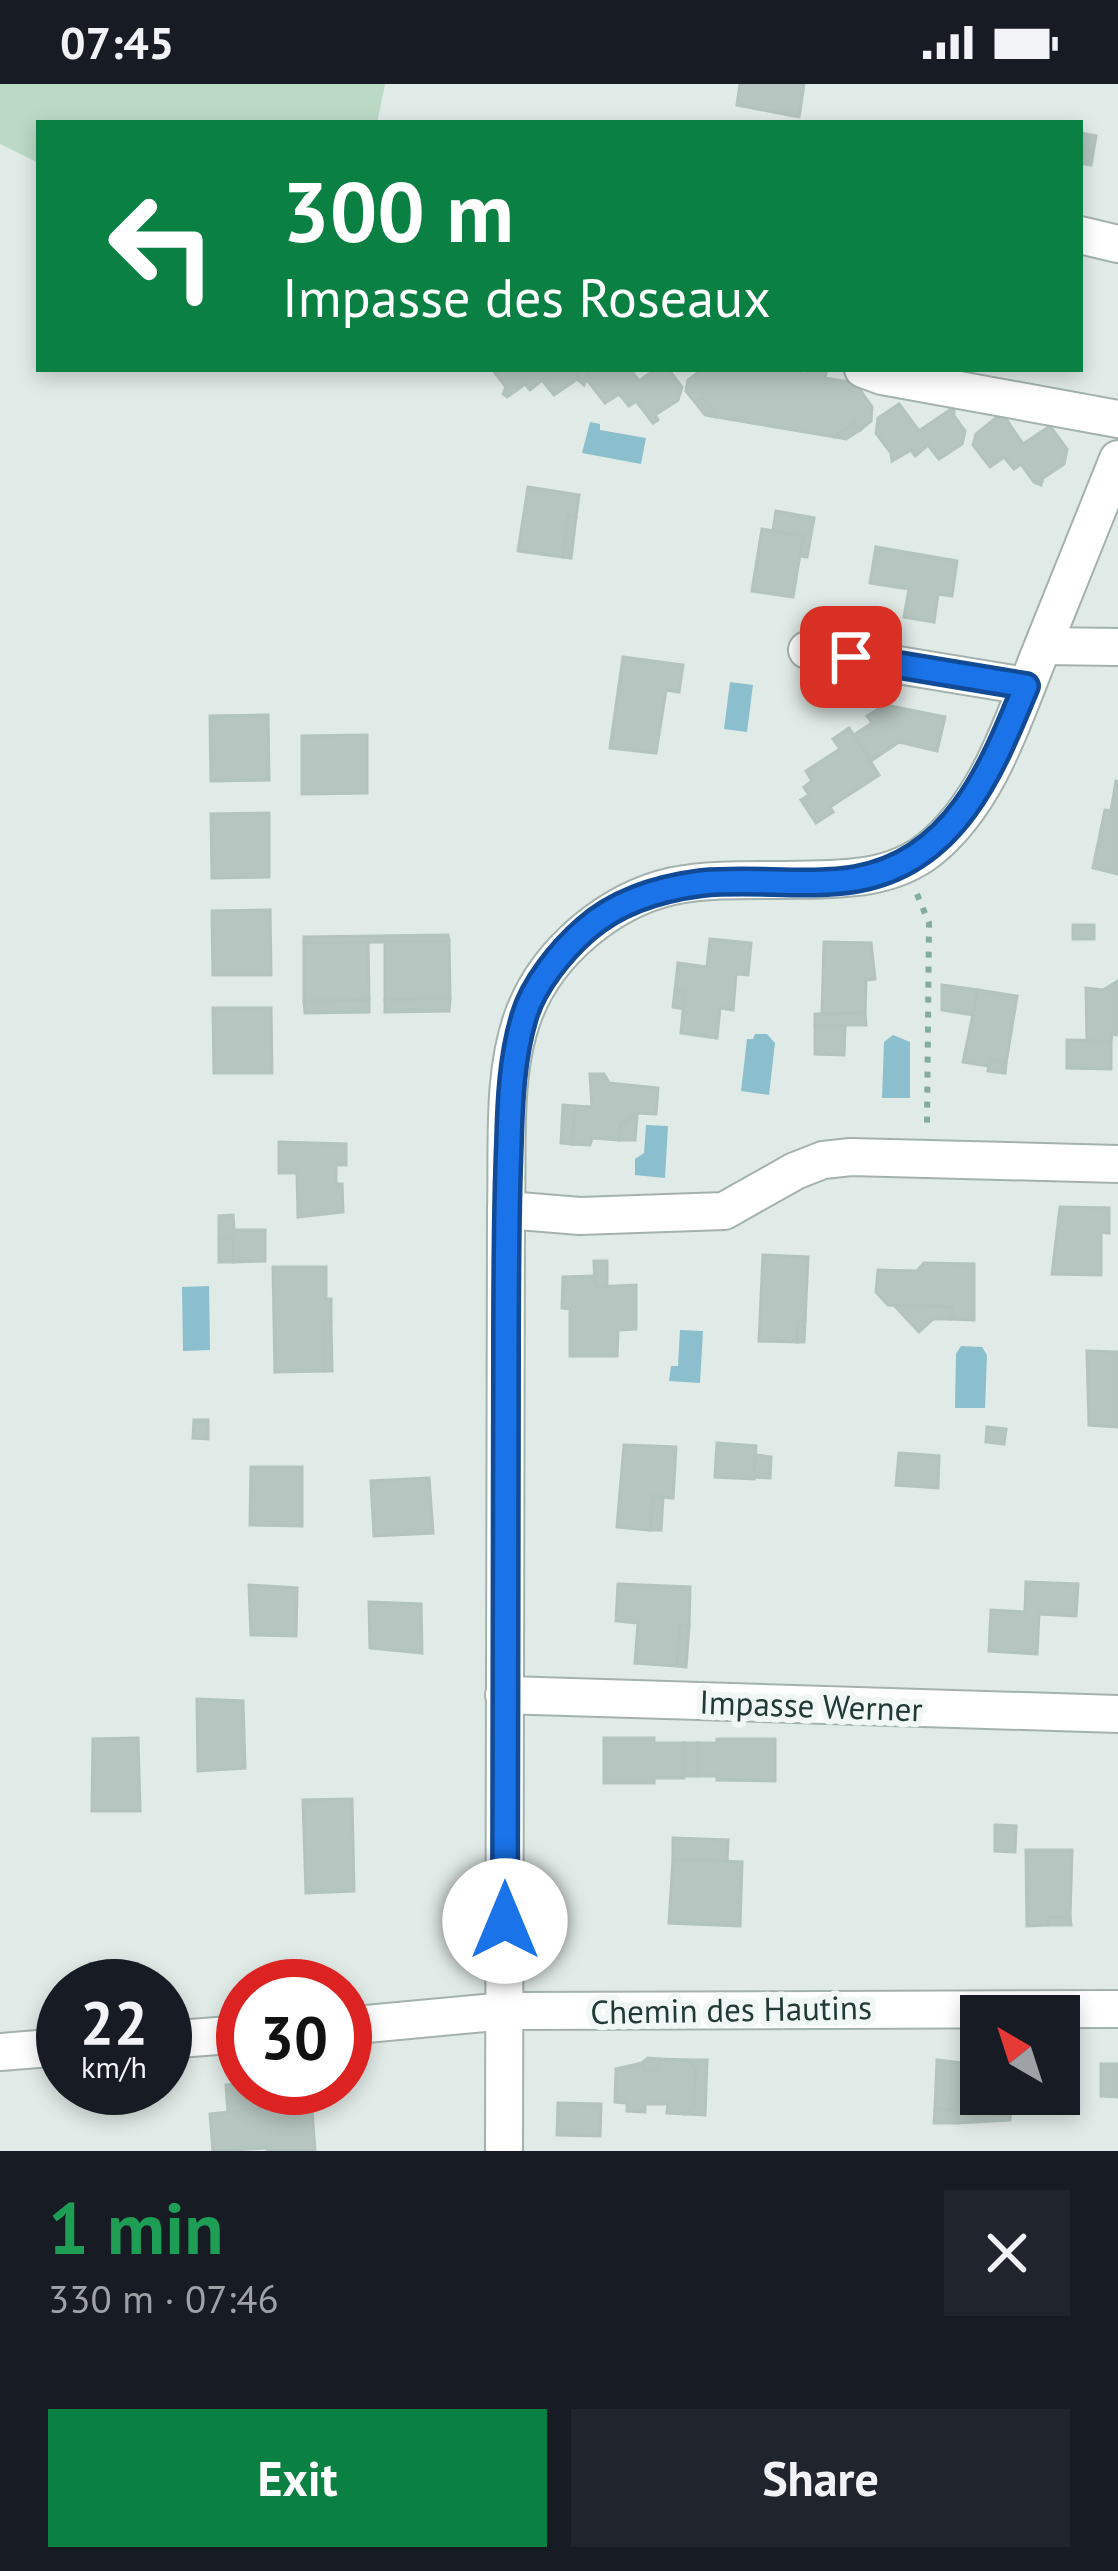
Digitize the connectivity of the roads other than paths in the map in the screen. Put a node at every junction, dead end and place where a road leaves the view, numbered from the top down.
1 (1083, 237) edge
2 (1118, 244) edge
3 (871, 372) edge
4 (1118, 419) edge
5 (1118, 459) edge
6 (1043, 646) junction
7 (1118, 647) edge
8 (807, 650) dead end
9 (1026, 686) junction
10 (1118, 1164) edge
11 (506, 1210) junction
12 (504, 1695) junction
13 (1118, 1714) edge
14 (1118, 2009) edge
15 (506, 2011) junction
16 (372, 2023) edge
17 (36, 2049) edge
18 (0, 2052) edge
19 (504, 2151) edge

1 - 2 street
3 - 4 street
5 - 6 street
6 - 7 street
6 - 9 street
8 - 9 street
9 - 11 street
10 - 11 street
11 - 12 street
12 - 13 street, Impasse Werner
12 - 15 street
14 - 15 street, Chemin des Hautins
15 - 16 street, Chemin des Hautins
15 - 19 street
17 - 18 street

